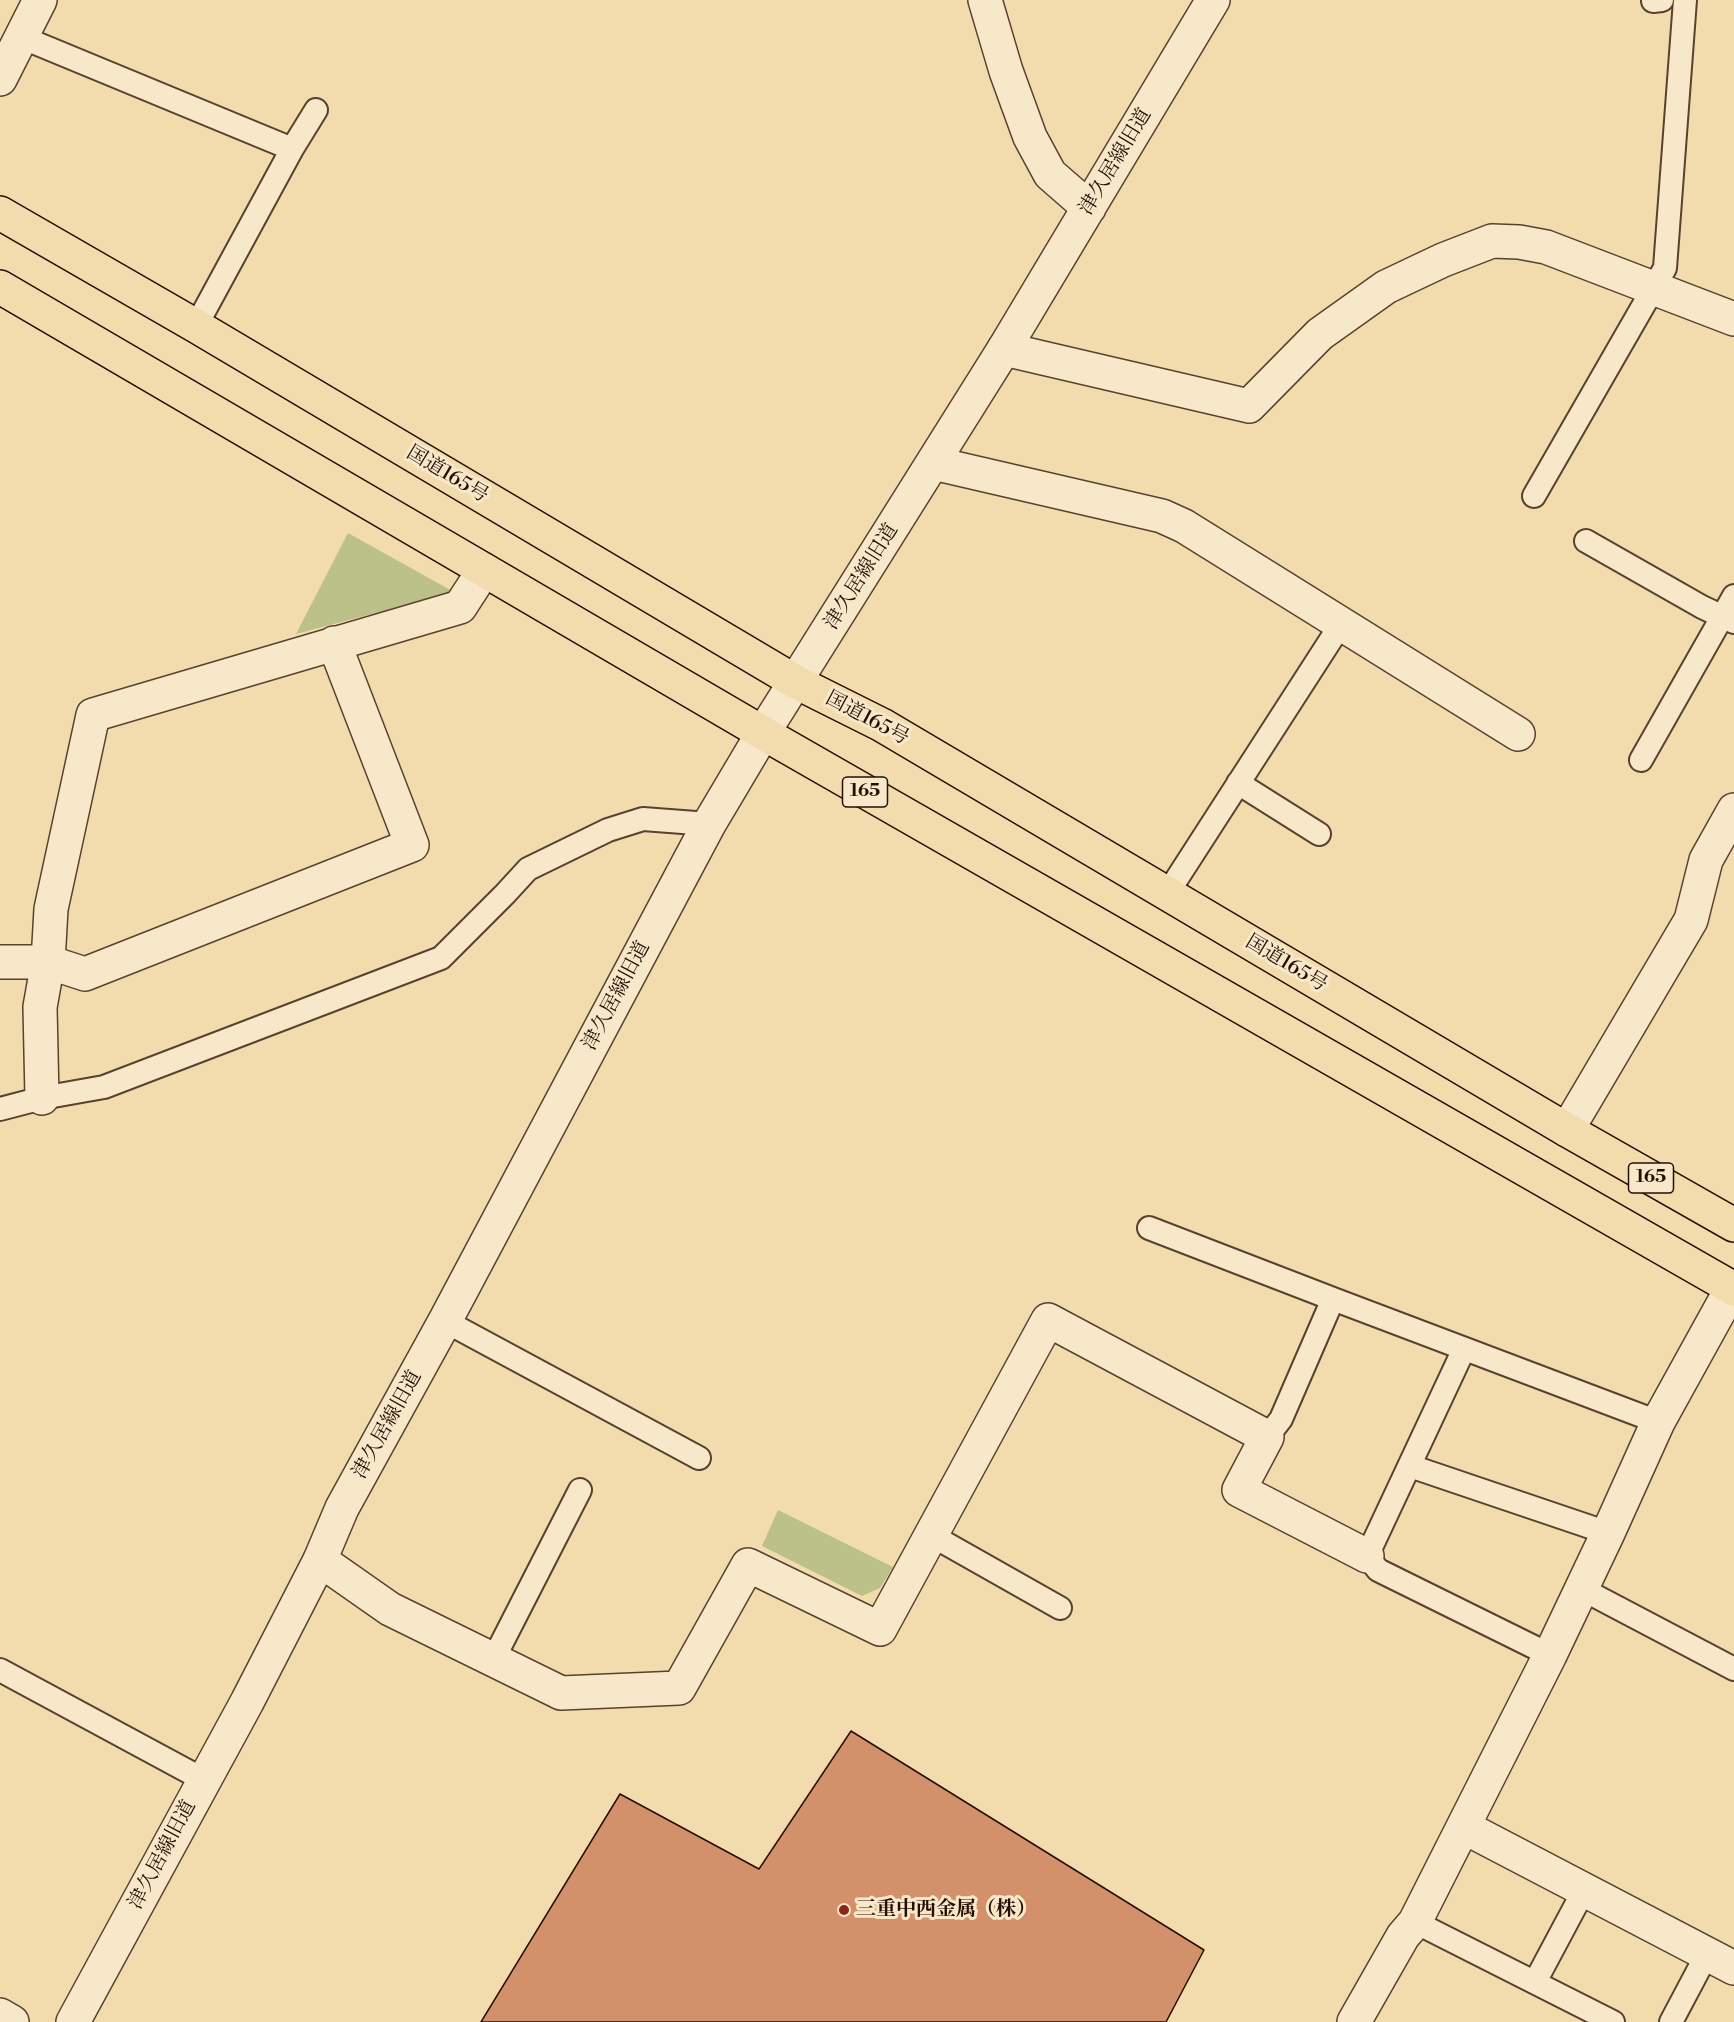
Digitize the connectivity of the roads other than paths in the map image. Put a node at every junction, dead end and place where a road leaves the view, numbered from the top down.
1 (40, 0) edge
2 (985, 0) edge
3 (1213, 0) edge
4 (1685, 0) edge
5 (21, 37) junction
6 (0, 79) edge
7 (316, 110) dead end
8 (292, 149) junction
9 (1089, 208) junction
10 (0, 213) edge
11 (0, 287) edge
12 (1653, 289) junction
13 (1734, 319) edge
14 (196, 326) junction
15 (1004, 349) junction
16 (933, 463) junction
17 (1534, 496) dead end
18 (1586, 540) dead end
19 (484, 570) junction
20 (1730, 611) edge
21 (1341, 624) junction
22 (334, 643) junction
23 (796, 682) junction
24 (763, 733) junction
25 (1518, 734) dead end
26 (1641, 760) dead end
27 (1238, 783) junction
28 (1734, 810) edge
29 (709, 824) junction
30 (1319, 834) dead end
31 (1167, 894) junction
32 (0, 962) edge
33 (48, 962) junction
34 (42, 1098) junction
35 (0, 1109) edge
36 (1567, 1130) junction
37 (1734, 1225) edge
38 (1149, 1228) dead end
39 (1733, 1288) edge
40 (1333, 1299) junction
41 (445, 1321) junction
42 (1464, 1349) junction
43 (1658, 1422) junction
44 (1267, 1437) junction
45 (699, 1458) dead end
46 (1410, 1466) junction
47 (580, 1490) dead end
48 (1608, 1533) junction
49 (931, 1535) junction
50 (1368, 1556) junction
51 (320, 1560) junction
52 (1582, 1589) junction
53 (1060, 1608) dead end
54 (1550, 1655) junction
55 (494, 1660) junction
56 (1734, 1669) edge
57 (0, 1670) edge
58 (204, 1780) junction
59 (1464, 1827) junction
60 (1584, 1890) junction
61 (1415, 1923) junction
62 (1720, 1961) edge
63 (1535, 1982) junction
64 (0, 2015) edge
65 (12, 2022) edge
66 (73, 2022) edge
67 (1354, 2022) edge
68 (1613, 2022) edge
69 (1671, 2022) edge

1 - 5 street
2 - 9 street
3 - 9 street, 津久居線旧道
4 - 12 lane
5 - 6 street
5 - 8 lane
7 - 8 lane
8 - 14 lane
9 - 15 street, 津久居線旧道
10 - 14 highway, 国道165号 / 165
11 - 19 highway, 165
12 - 13 street
12 - 15 street
12 - 17 lane
14 - 23 highway, 国道165号 / 165
15 - 16 street, 津久居線旧道
16 - 21 street
16 - 23 street, 津久居線旧道
18 - 20 lane
19 - 22 street
19 - 24 highway, 165
20 - 26 lane
21 - 25 street
21 - 27 lane
22 - 33 street
22 - 33 street
23 - 24 street, 津久居線旧道
23 - 31 highway, 国道165号 / 165
24 - 29 street, 津久居線旧道
24 - 39 highway, 165
27 - 30 lane
27 - 31 lane
28 - 36 street
29 - 34 lane
29 - 41 street, 津久居線旧道
31 - 36 highway, 国道165号 / 165
32 - 33 street
33 - 34 street
34 - 35 lane
36 - 37 highway, 国道165号 / 165
38 - 40 lane
39 - 43 street
40 - 42 lane
40 - 44 lane
41 - 45 lane
41 - 51 street, 津久居線旧道
42 - 43 lane
42 - 46 lane
43 - 48 street
44 - 49 street
44 - 50 street
46 - 48 lane
46 - 50 lane
47 - 55 lane
48 - 52 street
49 - 53 lane
49 - 55 street
50 - 54 lane
51 - 55 street
51 - 58 street, 津久居線旧道
52 - 54 street
52 - 56 lane
54 - 59 street
57 - 58 lane
58 - 66 street, 津久居線旧道
59 - 60 street
59 - 61 street
60 - 62 street
60 - 63 lane
61 - 63 lane
61 - 67 street
62 - 69 lane
63 - 68 lane
64 - 65 street

